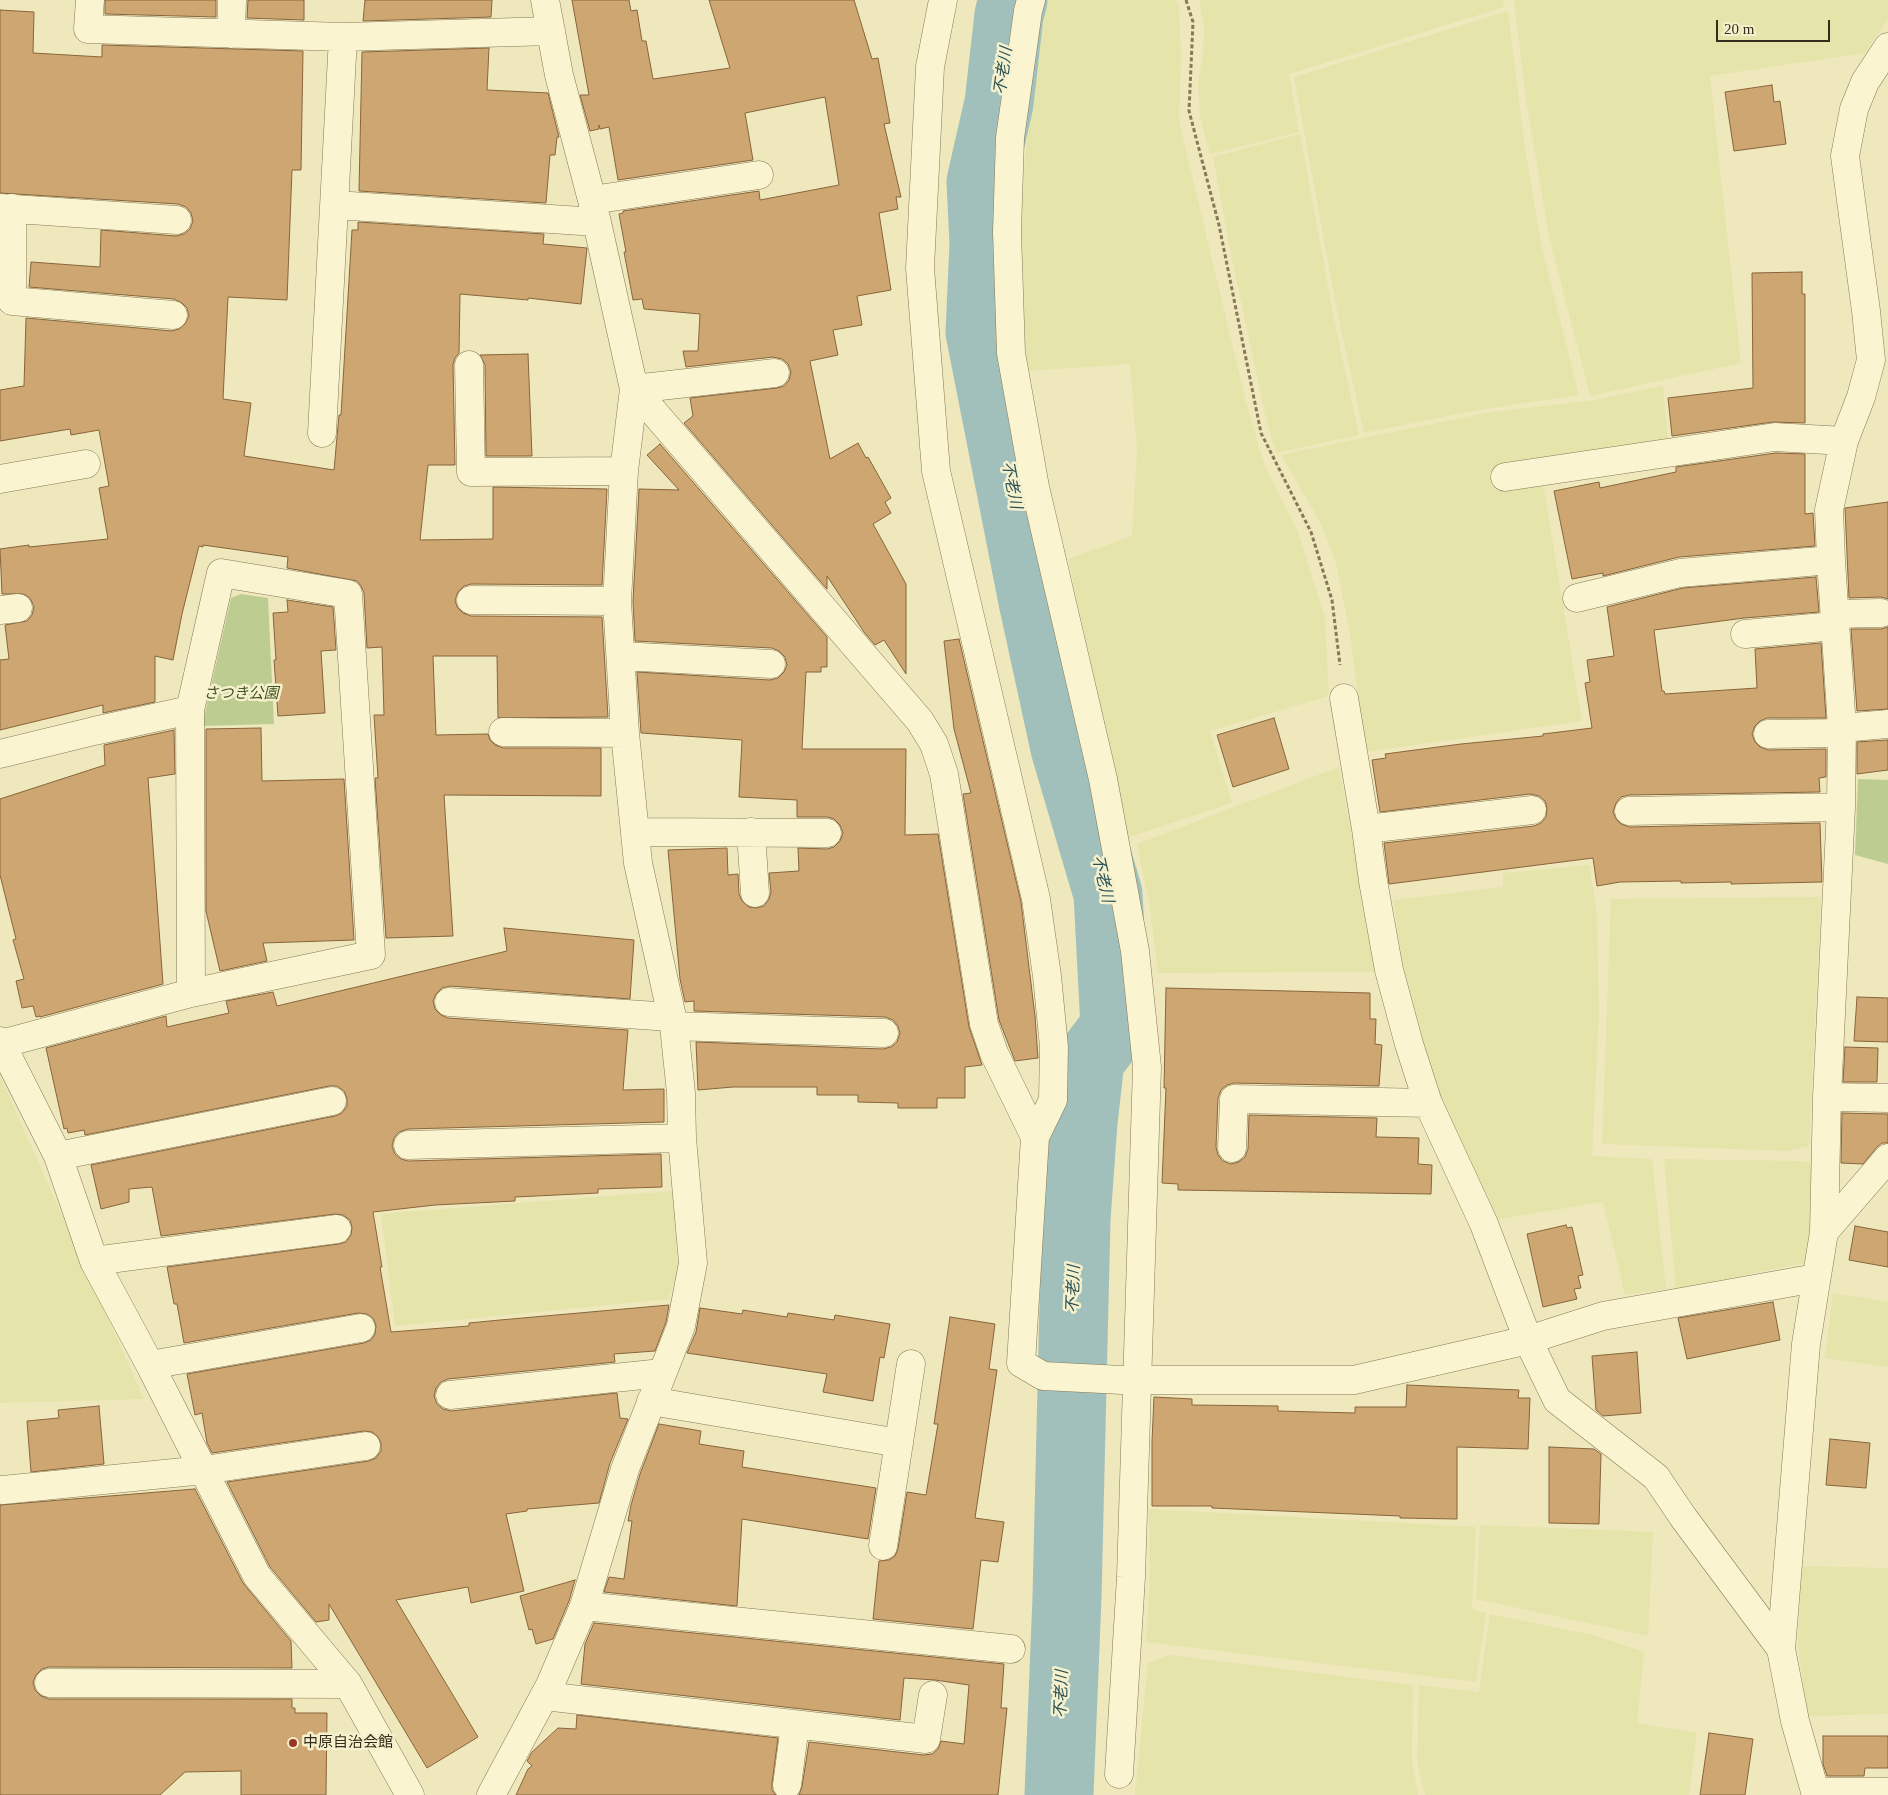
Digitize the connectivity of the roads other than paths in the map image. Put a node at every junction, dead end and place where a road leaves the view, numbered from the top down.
1 (90, 0) edge
2 (232, 0) edge
3 (545, 0) edge
4 (943, 0) edge
5 (1032, 0) edge
6 (551, 31) junction
7 (231, 34) junction
8 (343, 37) junction
9 (1888, 47) edge
10 (759, 175) dead end
11 (335, 205) junction
12 (6, 208) edge
13 (595, 211) junction
14 (177, 220) dead end
15 (173, 315) dead end
16 (1880, 364) edge
17 (470, 365) dead end
18 (775, 373) dead end
19 (634, 389) junction
20 (322, 433) dead end
21 (1844, 441) junction
22 (86, 464) dead end
23 (624, 471) junction
24 (1505, 477) dead end
25 (0, 479) edge
26 (1831, 560) junction
27 (1577, 598) dead end
28 (471, 600) dead end
29 (617, 601) junction
30 (1881, 613) dead end
31 (1835, 620) junction
32 (1745, 634) dead end
33 (621, 656) junction
34 (771, 664) dead end
35 (1344, 698) road end
36 (190, 710) junction
37 (1888, 724) edge
38 (1842, 731) junction
39 (503, 732) dead end
40 (625, 733) junction
41 (1768, 734) dead end
42 (0, 754) edge
43 (1841, 807) junction
44 (1532, 810) dead end
45 (1629, 811) dead end
46 (1366, 828) junction
47 (635, 832) junction
48 (751, 832) junction
49 (828, 833) dead end
50 (755, 893) dead end
51 (192, 993) junction
52 (449, 1002) dead end
53 (673, 1021) junction
54 (884, 1033) dead end
55 (1, 1043) edge
56 (1827, 1097) junction
57 (1888, 1098) edge
58 (332, 1101) dead end
59 (1428, 1103) junction
60 (1035, 1137) junction
61 (682, 1138) junction
62 (408, 1145) dead end
63 (1232, 1148) dead end
64 (58, 1156) junction
65 (1888, 1158) edge
66 (337, 1230) dead end
67 (1824, 1232) junction
68 (94, 1261) junction
69 (1816, 1278) junction
70 (360, 1328) dead end
71 (1528, 1340) junction
72 (911, 1364) dead end
73 (150, 1365) junction
74 (662, 1373) junction
75 (1129, 1380) junction
76 (450, 1395) dead end
77 (651, 1401) junction
78 (899, 1443) junction
79 (366, 1446) dead end
80 (204, 1470) junction
81 (3, 1490) dead end
82 (883, 1546) dead end
83 (584, 1606) junction
84 (1781, 1649) junction
85 (1011, 1650) dead end
86 (48, 1683) dead end
87 (348, 1684) junction
88 (933, 1695) dead end
89 (544, 1696) junction
90 (795, 1725) junction
91 (1119, 1774) dead end
92 (787, 1785) dead end
93 (1888, 1792) edge
94 (1815, 1794) edge
95 (410, 1795) edge
96 (491, 1795) edge

1 - 7 street
2 - 7 street
3 - 6 street
4 - 60 street
5 - 75 street
6 - 8 street
6 - 13 street
7 - 8 street
8 - 11 street
9 - 16 street
10 - 13 street
11 - 13 street
11 - 20 street
12 - 14 street
12 - 15 street
13 - 19 street
16 - 21 street
17 - 23 street
18 - 19 street
19 - 23 street
19 - 60 street
21 - 24 street
21 - 26 street
22 - 25 street
23 - 29 street
26 - 27 street
26 - 31 street
28 - 29 street
29 - 33 street
30 - 31 street
31 - 32 street
31 - 38 street
33 - 34 street
33 - 40 street
35 - 46 street
36 - 42 street
36 - 51 street
36 - 51 street
37 - 38 street
38 - 41 street
38 - 43 street
39 - 40 street
40 - 47 street
43 - 45 street
43 - 56 street
44 - 46 street
46 - 59 street
47 - 48 street
47 - 53 street
48 - 49 street
48 - 50 street
51 - 55 street
52 - 53 street
53 - 54 street
53 - 61 street
55 - 64 street
56 - 57 street
56 - 67 street
58 - 64 street
59 - 63 street
59 - 71 street
60 - 75 street
61 - 62 street
61 - 74 street
64 - 68 street
65 - 67 street
66 - 68 street
67 - 69 street
68 - 73 street
69 - 71 street
69 - 84 street
70 - 73 street
71 - 75 street
71 - 84 street
72 - 78 street
73 - 80 street
74 - 76 street
74 - 77 street
75 - 91 street
77 - 78 street
77 - 83 street
78 - 82 street
79 - 80 street
80 - 81 street
80 - 87 street
83 - 85 street
83 - 89 street
84 - 94 street
86 - 87 street
87 - 95 street
88 - 90 street
89 - 90 street
89 - 96 street
90 - 92 street
93 - 94 street

